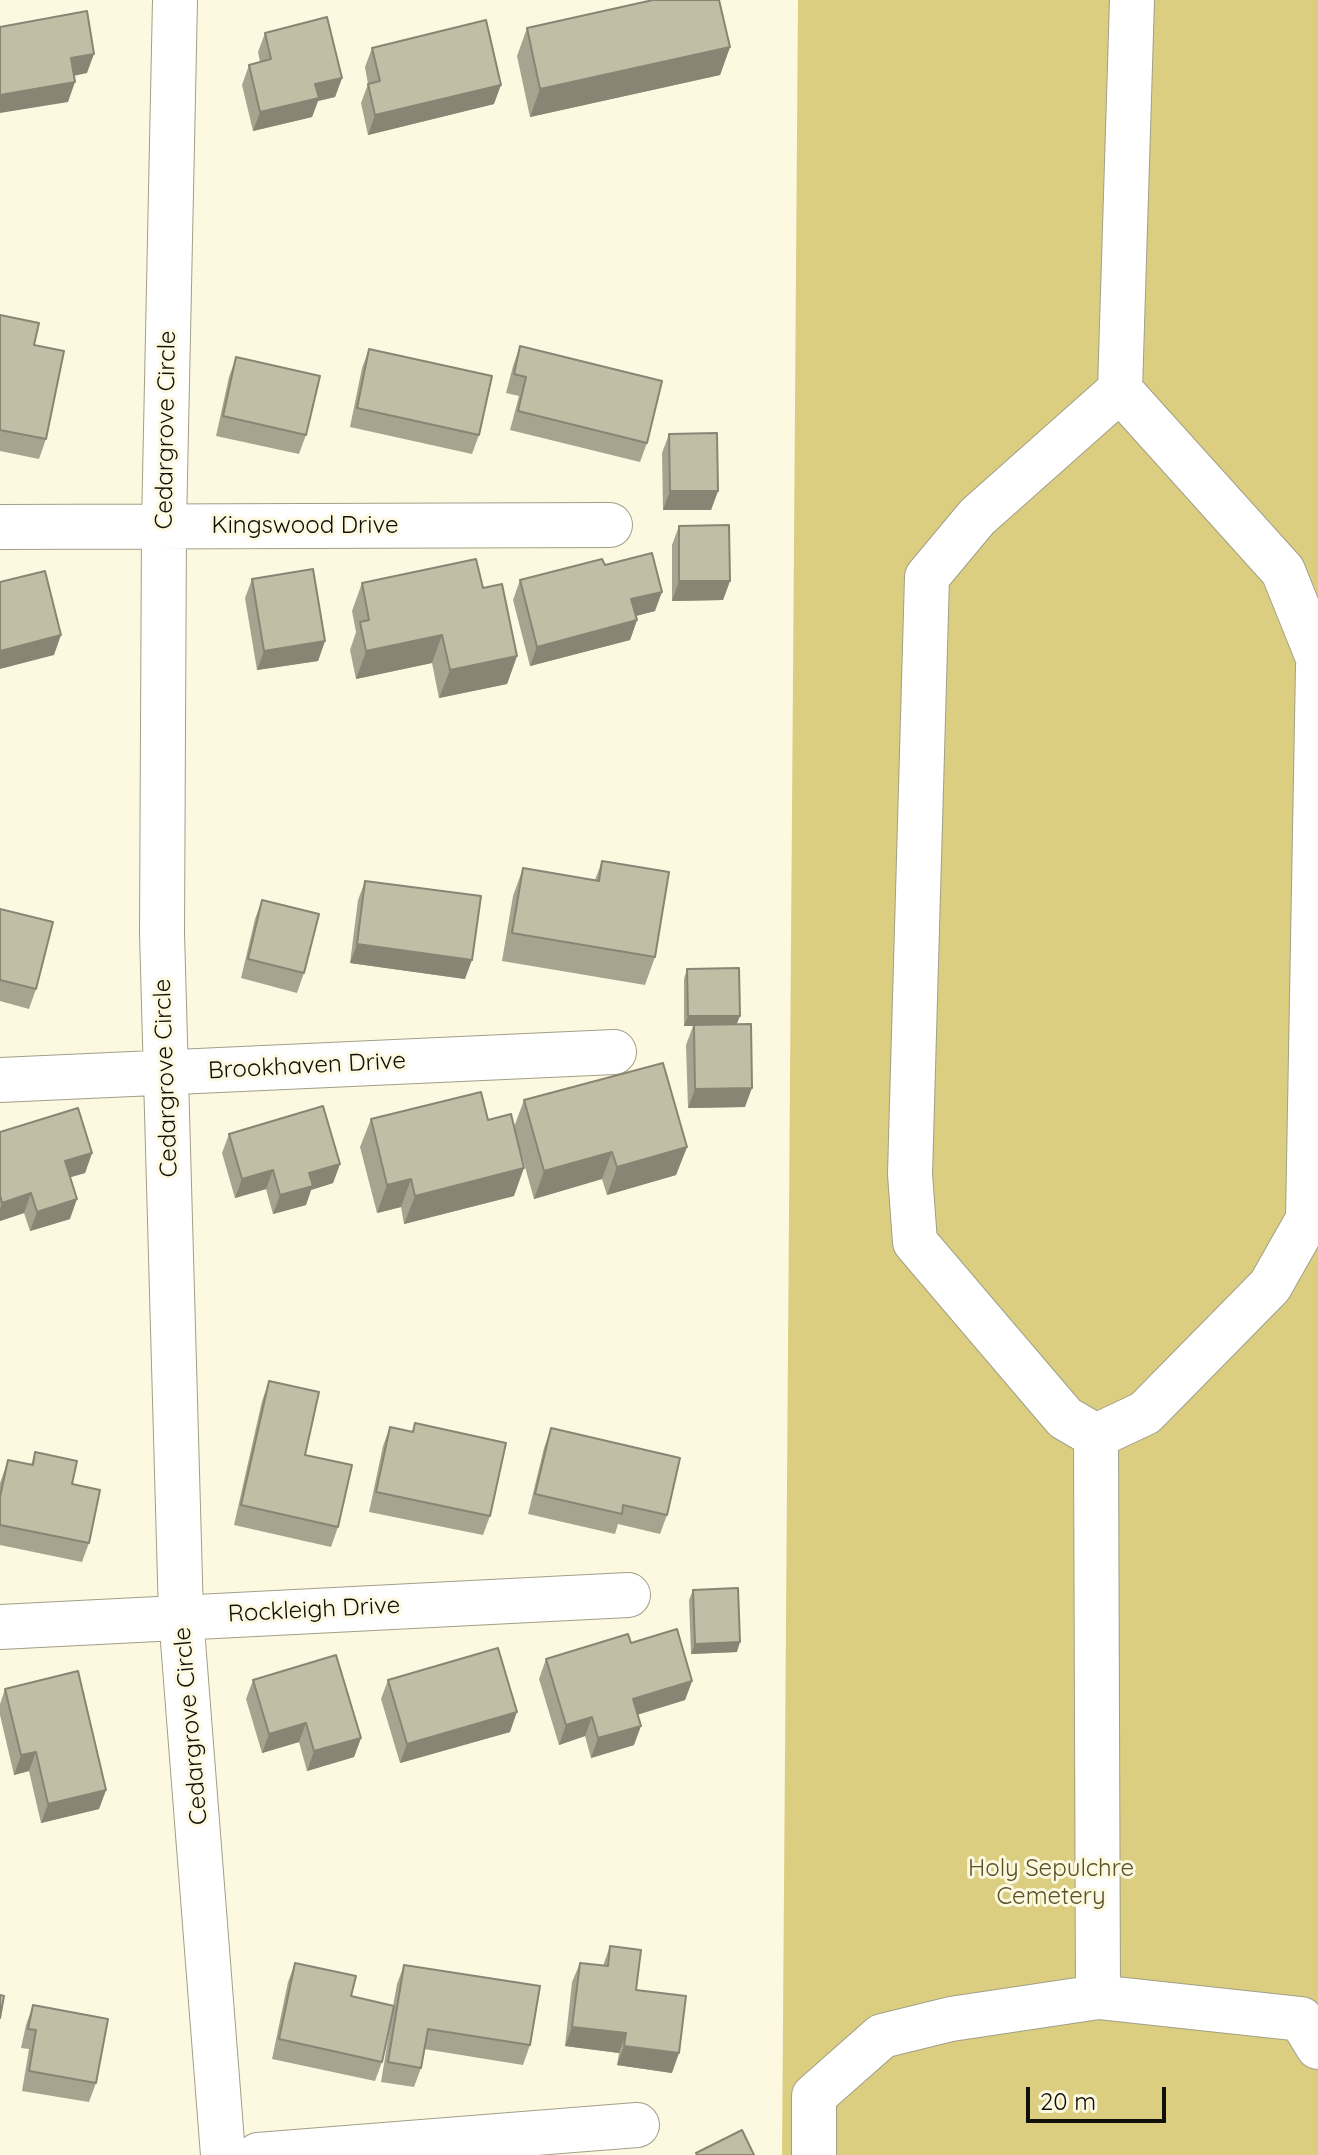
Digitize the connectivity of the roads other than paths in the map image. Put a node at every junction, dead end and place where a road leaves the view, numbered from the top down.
1 (175, 0) edge
2 (1132, 0) edge
3 (1120, 390) junction
4 (610, 525) dead end
5 (164, 526) junction
6 (0, 527) edge
7 (1318, 658) edge
8 (1318, 666) edge
9 (614, 1052) dead end
10 (166, 1072) junction
11 (0, 1080) edge
12 (1096, 1436) junction
13 (628, 1595) dead end
14 (181, 1616) junction
15 (0, 1627) edge
16 (1098, 1997) junction
17 (1318, 2047) edge
18 (637, 2125) dead end
19 (223, 2155) edge
20 (258, 2155) edge
21 (814, 2155) edge

1 - 5 street, Cedargrove Circle
2 - 3 street
3 - 7 street
3 - 12 street
4 - 5 street, Kingswood Drive
5 - 6 street, Kingswood Drive
5 - 10 street, Cedargrove Circle
8 - 12 street
9 - 10 street, Brookhaven Drive
10 - 11 street, Brookhaven Drive
10 - 14 street, Cedargrove Circle
12 - 16 street
13 - 14 street, Rockleigh Drive
14 - 15 street, Rockleigh Drive
14 - 19 street, Cedargrove Circle
16 - 17 street
16 - 21 street
18 - 20 street

